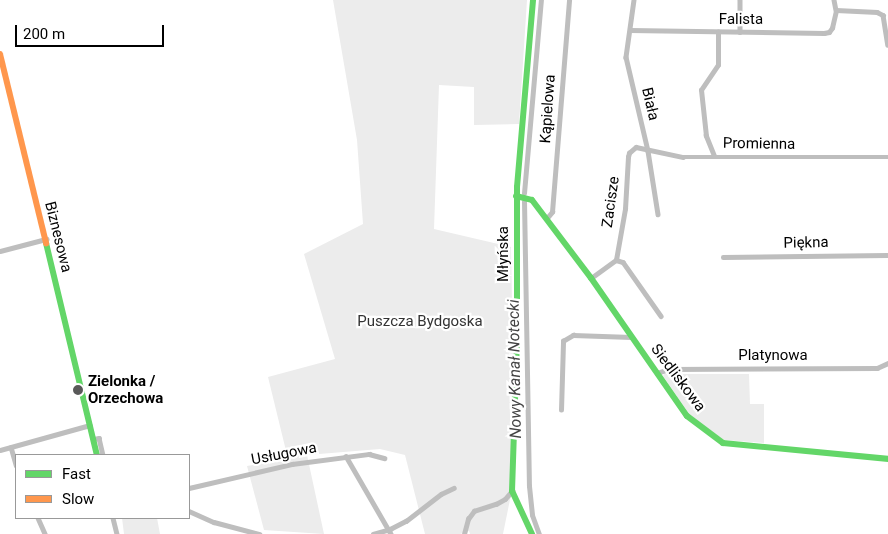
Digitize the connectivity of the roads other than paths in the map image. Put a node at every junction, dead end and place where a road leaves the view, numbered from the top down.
1 (533, 0) edge
2 (569, 0) edge
3 (634, 0) edge
4 (740, 0) edge
5 (834, 0) edge
6 (836, 10) junction
7 (888, 12) edge
8 (883, 15) junction
9 (630, 30) junction
10 (718, 32) junction
11 (740, 32) junction
12 (888, 45) edge
13 (0, 54) edge
14 (3, 80) edge
15 (632, 150) joint
16 (648, 151) junction
17 (714, 156) junction
18 (888, 157) edge
19 (516, 196) junction
20 (658, 214) dead end
21 (547, 218) junction
22 (46, 239) junction
23 (0, 251) edge
24 (888, 255) edge
25 (723, 257) dead end
26 (616, 260) junction
27 (591, 278) junction
28 (661, 316) dead end
29 (631, 337) junction
30 (888, 363) edge
31 (657, 373) junction
32 (561, 410) dead end
33 (90, 426) junction
34 (93, 439) junction
35 (10, 448) junction
36 (0, 450) edge
37 (97, 454) edge
38 (103, 454) edge
39 (346, 456) junction
40 (384, 458) dead end
41 (888, 459) edge
42 (15, 462) edge
43 (190, 488) edge
44 (454, 488) dead end
45 (512, 491) junction
46 (190, 510) edge
47 (38, 519) edge
48 (112, 519) edge
49 (390, 532) edge
50 (45, 534) edge
51 (117, 534) edge
52 (259, 534) edge
53 (373, 534) edge
54 (464, 534) edge
55 (532, 534) edge

1 - 19 street, Młyńska
2 - 21 street, Kąpielowa
3 - 9 street, Biała
4 - 11 street
5 - 6 street
6 - 8 street
6 - 11 street, Falista
7 - 8 street
8 - 12 street
9 - 10 street, Falista
9 - 16 street, Biała
10 - 11 street, Falista
10 - 17 street
13 - 14 street, Biznesowa
14 - 22 street, Biznesowa
15 - 16 street, Promienna
15 - 26 street, Zacisze
16 - 17 street, Promienna
16 - 20 street, Biała
17 - 18 street, Promienna
19 - 21 street, Siedliskowa
19 - 45 street, Młyńska
21 - 27 street, Siedliskowa
22 - 23 street
22 - 33 street, Biznesowa
24 - 25 street, Piękna
26 - 27 street
26 - 28 street
27 - 29 street, Siedliskowa
29 - 31 street, Siedliskowa
29 - 32 street
30 - 31 street, Platynowa
31 - 41 street, Siedliskowa
33 - 34 street, Biznesowa
33 - 35 street
34 - 37 street, Biznesowa
34 - 38 street
35 - 36 street
35 - 42 street
39 - 40 street, Usługowa
39 - 43 street, Usługowa
39 - 49 street
44 - 49 street
45 - 54 street
45 - 55 street, Młyńska
46 - 52 street
47 - 50 street
48 - 51 street
49 - 53 street

